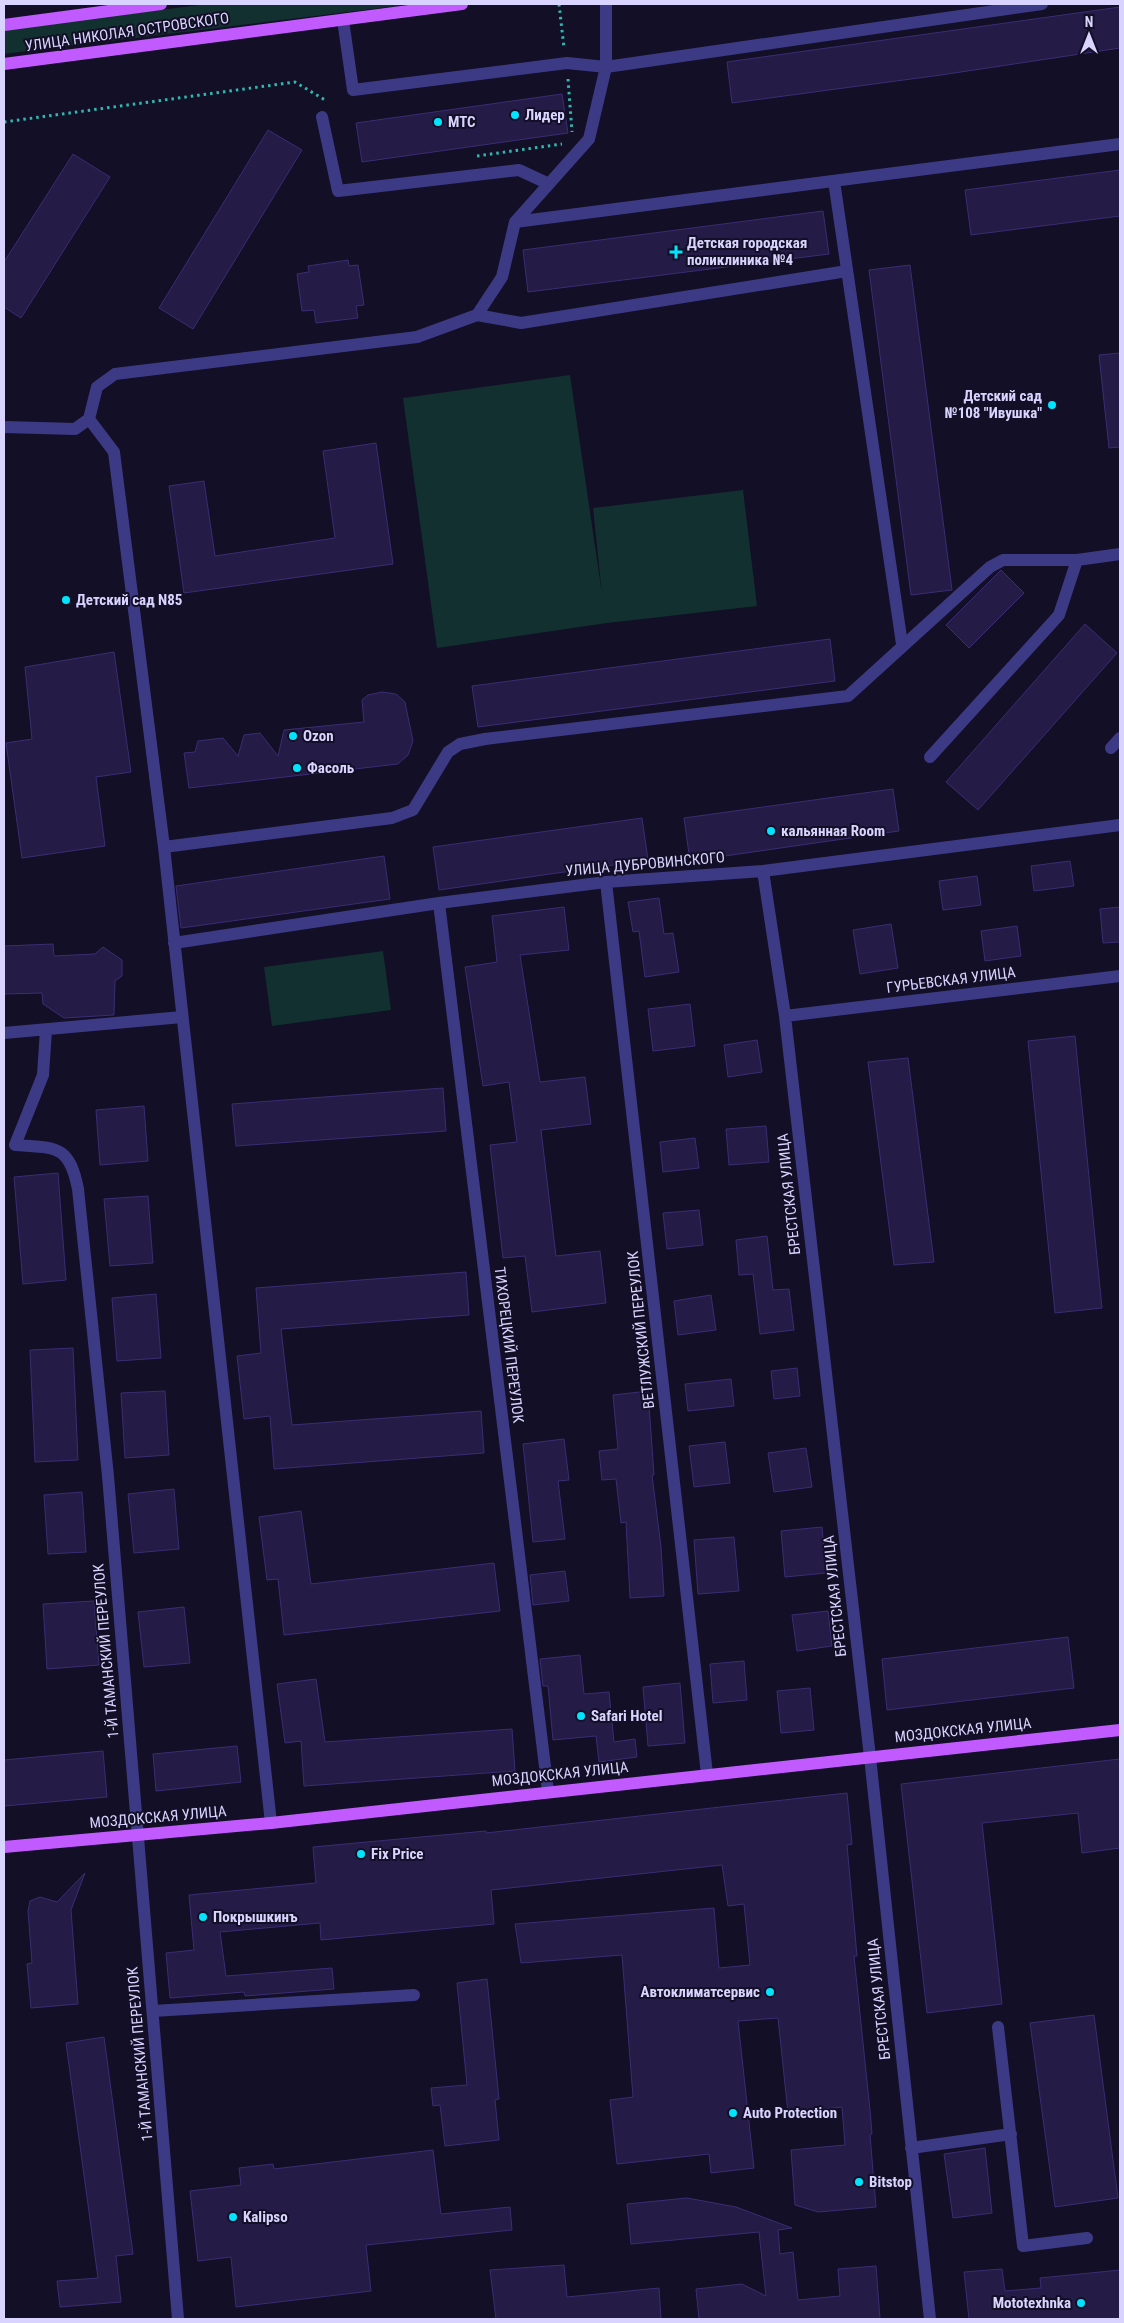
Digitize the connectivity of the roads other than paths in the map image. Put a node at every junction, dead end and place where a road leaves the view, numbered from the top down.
1 (161, 4) edge
2 (462, 4) edge
3 (606, 4) edge
4 (1042, 4) edge
5 (342, 20) junction
6 (4, 25) edge
7 (4, 64) edge
8 (606, 66) junction
9 (322, 117) dead end
10 (1120, 144) edge
11 (834, 182) junction
12 (549, 184) junction
13 (515, 222) junction
14 (847, 271) junction
15 (477, 316) junction
16 (89, 420) junction
17 (4, 427) edge
18 (1120, 554) edge
19 (1077, 560) junction
20 (902, 644) junction
21 (1120, 738) edge
22 (1111, 748) dead end
23 (930, 757) dead end
24 (1120, 825) edge
25 (164, 847) junction
26 (763, 871) junction
27 (606, 882) junction
28 (439, 903) junction
29 (174, 943) junction
30 (1120, 976) edge
31 (785, 1016) junction
32 (182, 1017) junction
33 (46, 1030) junction
34 (4, 1033) edge
35 (9, 1146) edge
36 (1120, 1730) edge
37 (870, 1757) junction
38 (708, 1774) junction
39 (548, 1791) junction
40 (270, 1823) junction
41 (139, 1835) junction
42 (4, 1847) edge
43 (414, 1995) dead end
44 (153, 2010) junction
45 (998, 2026) dead end
46 (1010, 2134) junction
47 (911, 2148) junction
48 (1087, 2238) dead end
49 (178, 2319) edge
50 (930, 2319) edge

1 - 6 main road, УЛИЦА НИКОЛАЯ ОСТРОВСКОГО
2 - 5 main road, УЛИЦА НИКОЛАЯ ОСТРОВСКОГО
3 - 8 street
4 - 8 street
5 - 7 main road, УЛИЦА НИКОЛАЯ ОСТРОВСКОГО
5 - 8 street
8 - 12 street
9 - 12 street
10 - 11 street
11 - 13 street
11 - 14 street
12 - 13 street
13 - 15 street
14 - 15 street
14 - 20 street
15 - 16 street
16 - 17 street
16 - 25 street
18 - 19 street
19 - 20 street
19 - 23 street
20 - 25 street
21 - 22 street
24 - 26 street, УЛИЦА ДУБРОВИНСКОГО
25 - 29 street
26 - 27 street, УЛИЦА ДУБРОВИНСКОГО
26 - 31 street, БРЕСТСКАЯ УЛИЦА
27 - 28 street, УЛИЦА ДУБРОВИНСКОГО
27 - 38 street, ВЕТЛУЖСКИЙ ПЕРЕУЛОК
28 - 29 street, УЛИЦА ДУБРОВИНСКОГО
28 - 39 street, ТИХОРЕЦКИЙ ПЕРЕУЛОК
29 - 32 street
30 - 31 street, ГУРЬЕВСКАЯ УЛИЦА
31 - 37 street, БРЕСТСКАЯ УЛИЦА
32 - 33 street
32 - 40 street
33 - 34 street
33 - 35 street, 1-Й ТАМАНСКИЙ ПЕРЕУЛОК
35 - 41 street, 1-Й ТАМАНСКИЙ ПЕРЕУЛОК
36 - 37 main road, МОЗДОКСКАЯ УЛИЦА
37 - 38 main road, МОЗДОКСКАЯ УЛИЦА
37 - 47 street, БРЕСТСКАЯ УЛИЦА
38 - 39 main road, МОЗДОКСКАЯ УЛИЦА
39 - 40 main road, МОЗДОКСКАЯ УЛИЦА
40 - 41 main road, МОЗДОКСКАЯ УЛИЦА
41 - 42 main road, МОЗДОКСКАЯ УЛИЦА
41 - 44 street, 1-Й ТАМАНСКИЙ ПЕРЕУЛОК
43 - 44 street
44 - 49 street, 1-Й ТАМАНСКИЙ ПЕРЕУЛОК
45 - 46 street
46 - 47 street
46 - 48 street
47 - 50 street, БРЕСТСКАЯ УЛИЦА

